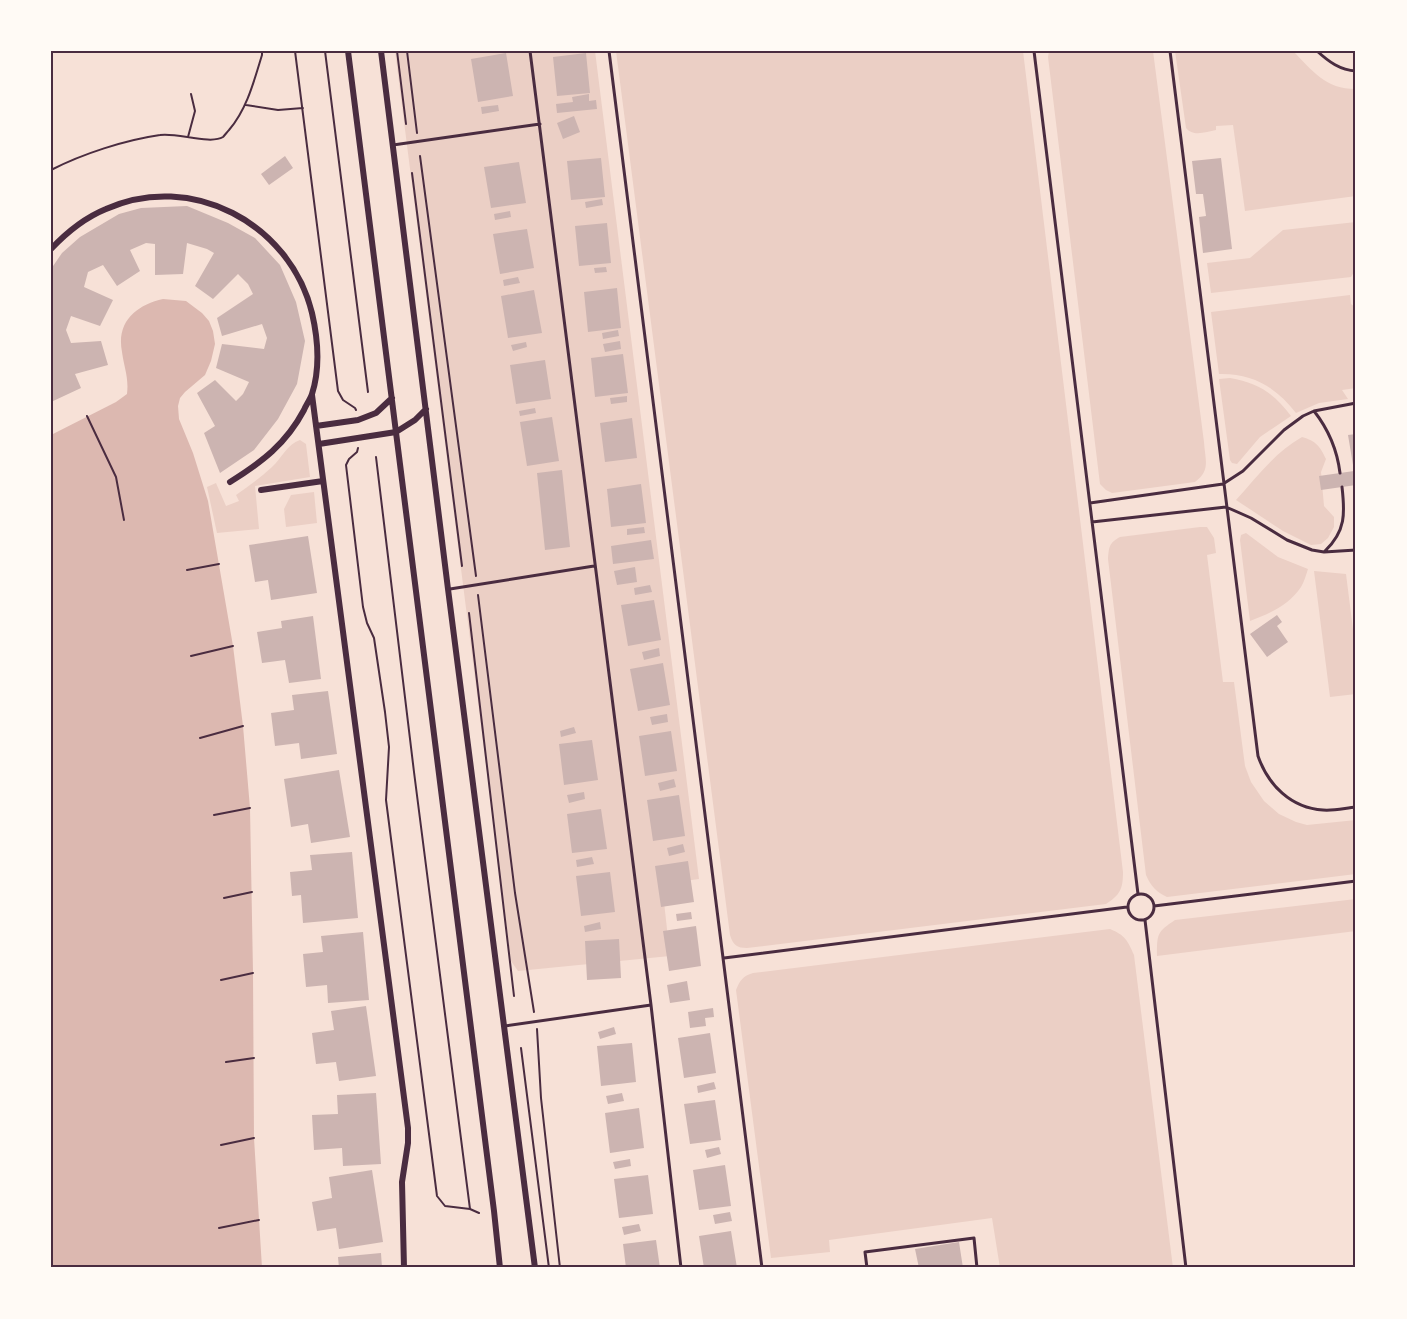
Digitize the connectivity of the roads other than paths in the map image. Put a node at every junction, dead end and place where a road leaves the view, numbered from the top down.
1 (348, 51) edge
2 (381, 51) edge
3 (530, 51) edge
4 (609, 51) edge
5 (1034, 51) edge
6 (1170, 51) edge
7 (1317, 51) edge
8 (1356, 71) edge
9 (540, 124) junction
10 (393, 145) junction
11 (51, 249) edge
12 (312, 395) junction
13 (392, 398) junction
14 (1356, 404) edge
15 (426, 409) junction
16 (1314, 411) junction
17 (316, 426) junction
18 (396, 432) junction
19 (319, 444) junction
20 (1340, 473) dead end
21 (323, 481) junction
22 (230, 482) dead end
23 (1223, 484) junction
24 (1342, 487) dead end
25 (261, 490) dead end
26 (1090, 503) junction
27 (1226, 507) junction
28 (1092, 522) junction
29 (1356, 550) edge
30 (1324, 552) junction
31 (595, 566) junction
32 (448, 590) junction
33 (1356, 807) edge
34 (1356, 880) edge
35 (1138, 894) junction
36 (1154, 906) junction
37 (1127, 907) junction
38 (1145, 920) junction
39 (724, 958) junction
40 (651, 1005) junction
41 (505, 1026) junction
42 (404, 1268) edge
43 (500, 1268) edge
44 (535, 1268) edge
45 (681, 1268) edge
46 (762, 1268) edge
47 (867, 1268) edge
48 (977, 1268) edge
49 (1186, 1268) edge

1 - 13 street
2 - 10 street
3 - 9 lane
4 - 39 lane
5 - 26 lane
6 - 23 lane
7 - 8 lane
9 - 10 lane
9 - 31 lane
10 - 15 street
11 - 12 street
12 - 17 street
12 - 22 street
13 - 17 street
13 - 18 street
14 - 16 lane
15 - 18 street
15 - 32 street
16 - 20 lane
16 - 23 lane
17 - 19 street
18 - 19 street
18 - 43 street
19 - 21 street
21 - 25 street
21 - 42 street
23 - 26 lane
23 - 27 lane
24 - 30 lane
26 - 28 lane
27 - 28 lane
27 - 30 lane
27 - 33 lane
28 - 35 lane
29 - 30 lane
31 - 32 lane
31 - 40 lane
32 - 41 street
34 - 36 lane
35 - 36 lane
35 - 37 lane
36 - 38 lane
37 - 38 lane
37 - 39 lane
38 - 49 lane
39 - 46 lane
40 - 41 lane
40 - 45 lane
41 - 44 street
47 - 48 lane

